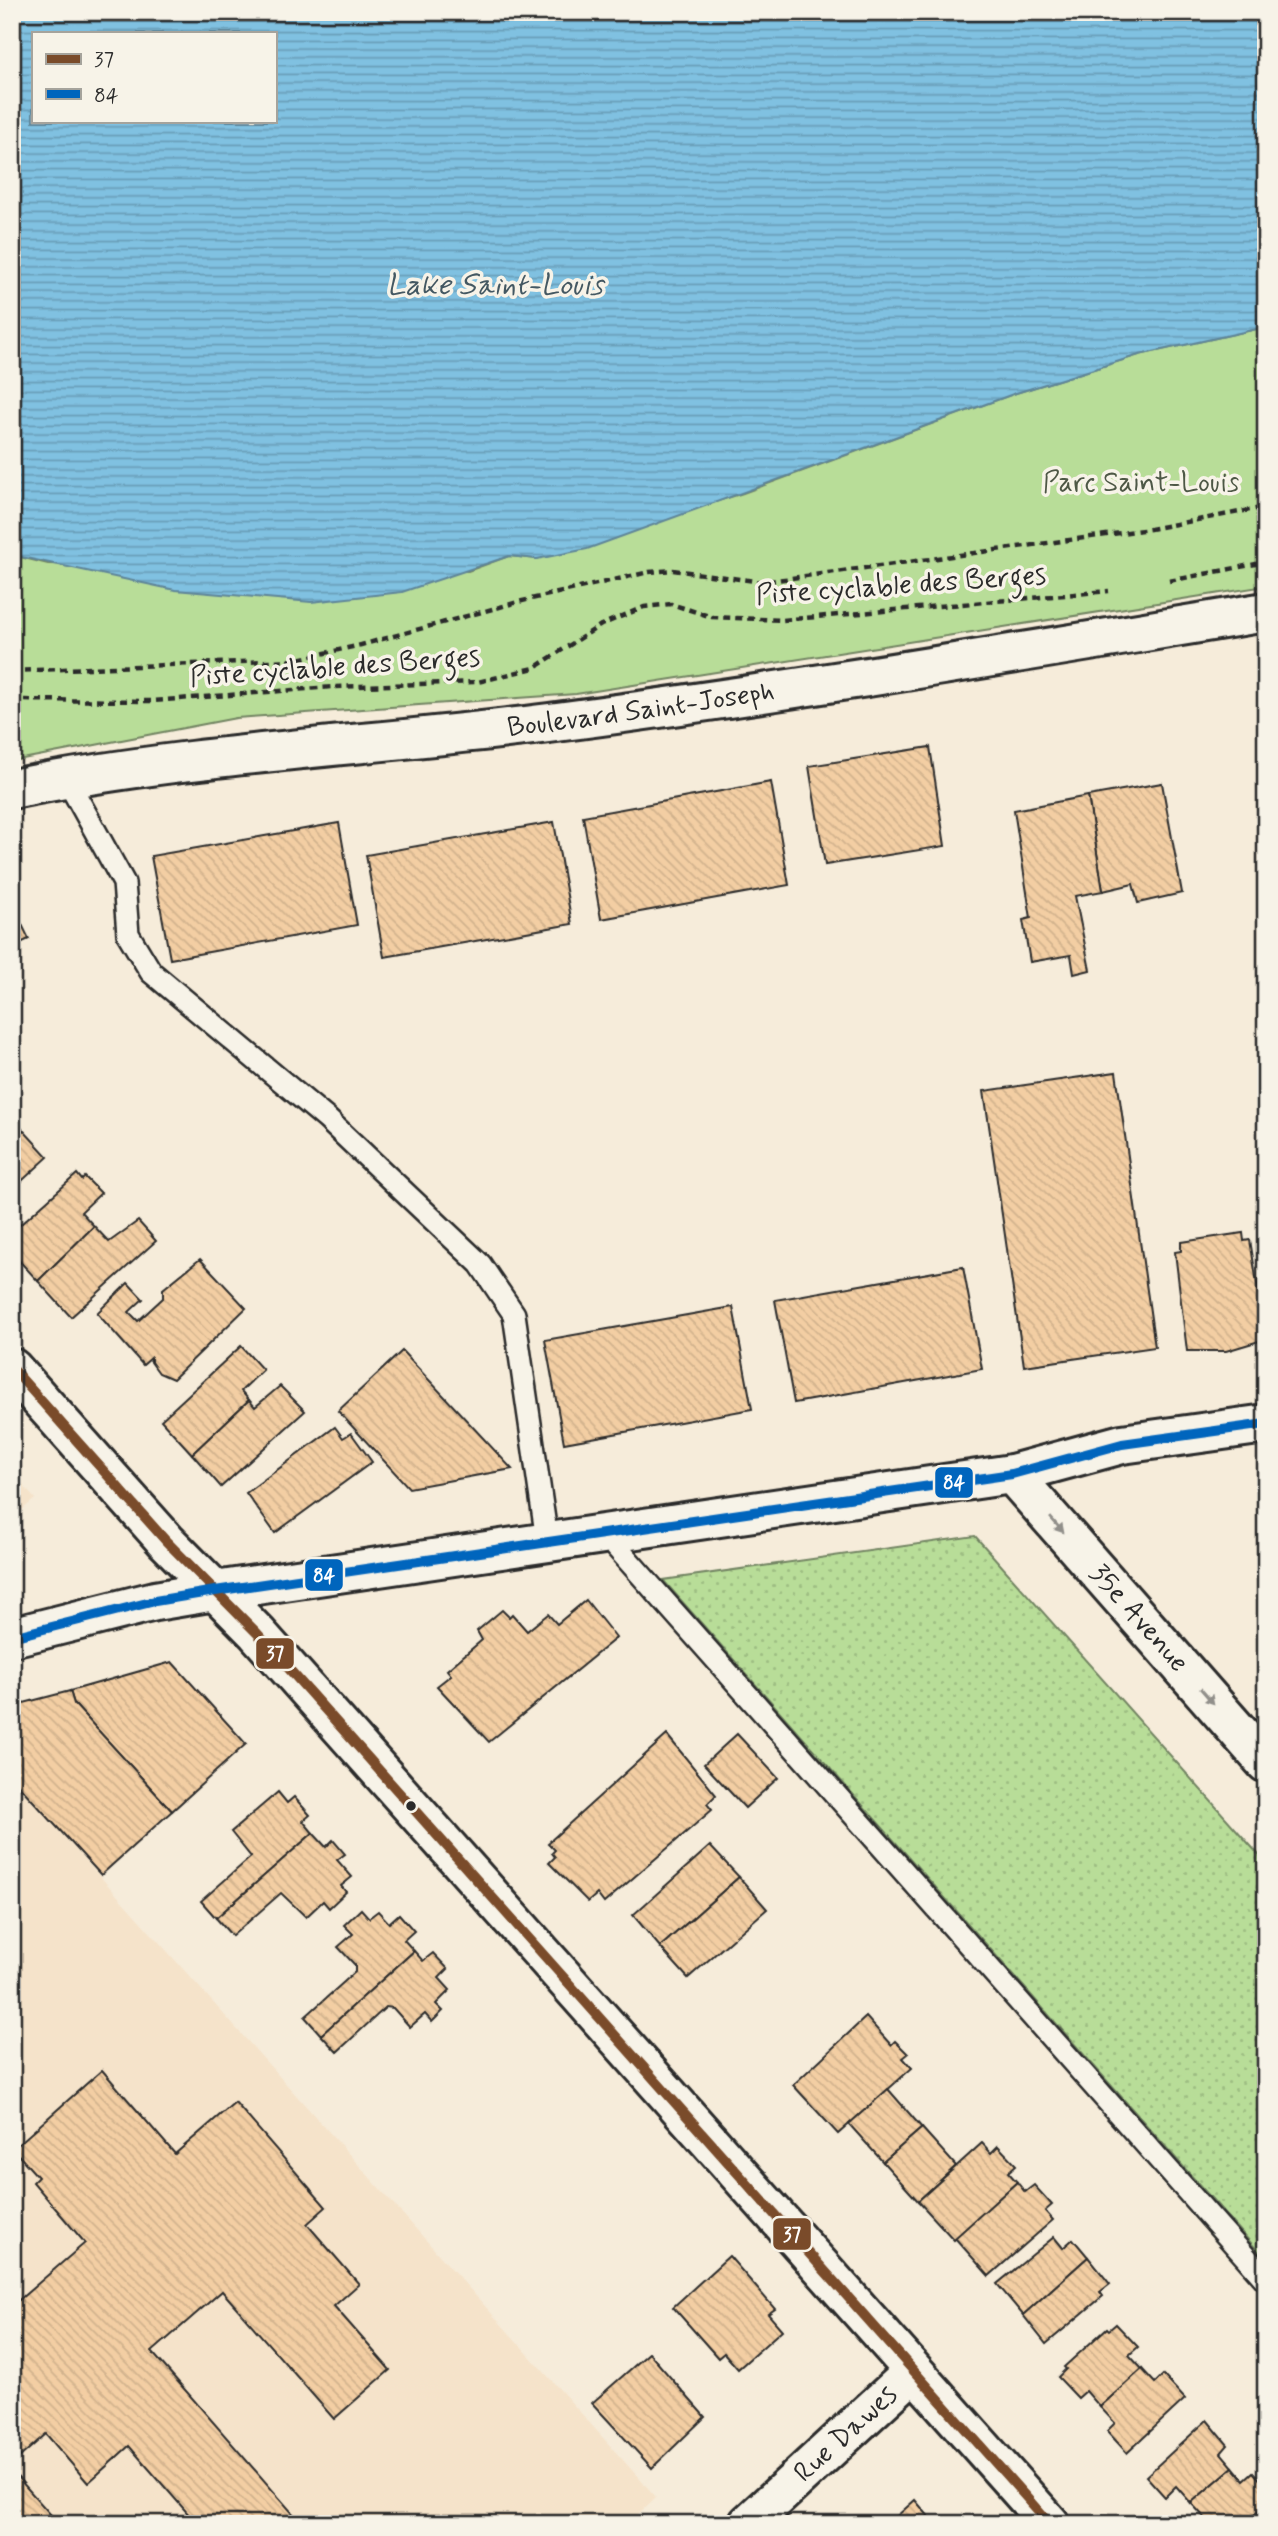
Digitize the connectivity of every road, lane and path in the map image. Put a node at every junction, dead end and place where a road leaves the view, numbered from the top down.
1 (1266, 507) edge
2 (1266, 562) edge
3 (1165, 582) dead end
4 (1113, 591) dead end
5 (1266, 612) edge
6 (12, 671) edge
7 (12, 700) edge
8 (66, 778) junction
9 (12, 789) edge
10 (12, 1368) edge
11 (1266, 1424) edge
12 (1012, 1474) junction
13 (603, 1532) junction
14 (547, 1540) junction
15 (215, 1591) junction
16 (12, 1637) edge
17 (1266, 1763) edge
18 (1266, 2280) edge
19 (912, 2373) junction
20 (748, 2524) edge
21 (1050, 2524) edge

1 - 6 path
2 - 3 path
4 - 7 path, Piste cyclable des Berges
5 - 8 street, Boulevard Saint-Joseph
8 - 9 street, Boulevard Saint-Joseph
8 - 14 lane
10 - 15 street
11 - 12 street
12 - 13 street
12 -> 17 street, 35e Avenue
13 - 14 street
13 - 18 lane
14 - 15 street
15 - 16 street
15 - 19 street
19 - 20 street, Rue Dawes
19 - 21 street

